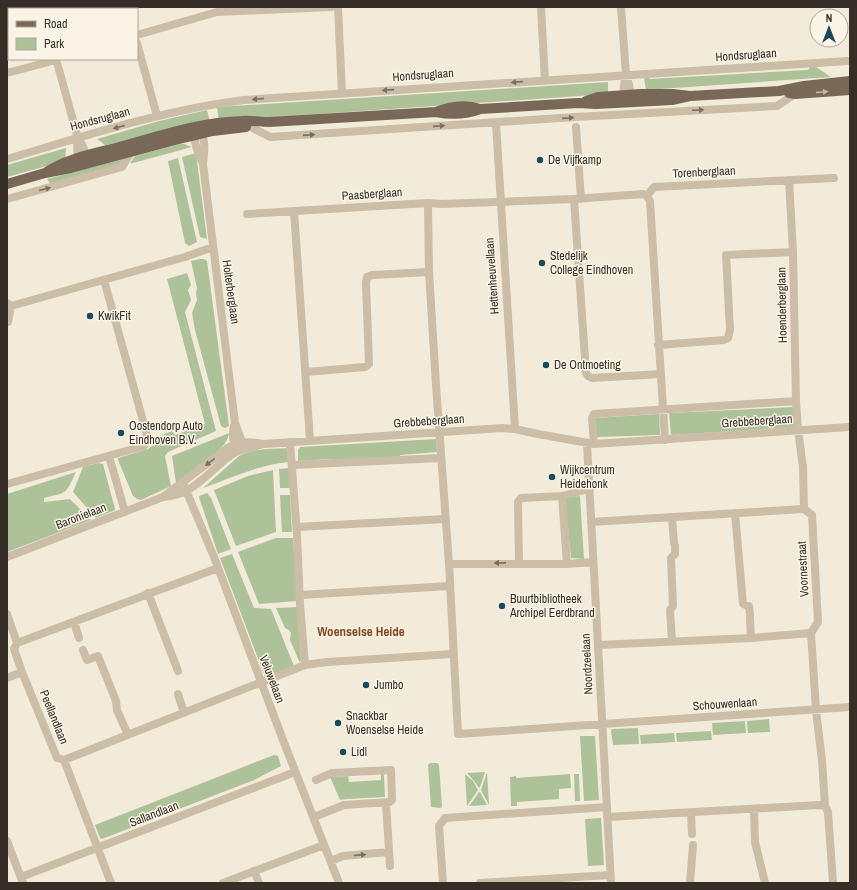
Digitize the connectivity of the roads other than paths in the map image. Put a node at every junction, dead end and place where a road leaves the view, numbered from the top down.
1 (331, 7) edge
2 (338, 7) edge
3 (541, 7) edge
4 (621, 7) edge
5 (290, 8) edge
6 (217, 9) edge
7 (138, 35) edge
8 (138, 47) edge
9 (56, 60) edge
10 (848, 61) dead end
11 (7, 73) edge
12 (626, 75) junction
13 (545, 81) junction
14 (850, 81) edge
15 (850, 90) edge
16 (779, 91) junction
17 (342, 93) junction
18 (795, 94) junction
19 (627, 98) junction
20 (157, 116) junction
21 (269, 122) junction
22 (496, 123) junction
23 (249, 126) junction
24 (576, 127) dead end
25 (197, 132) junction
26 (78, 138) junction
27 (132, 151) junction
28 (7, 159) edge
29 (83, 160) junction
30 (834, 178) dead end
31 (789, 180) junction
32 (7, 184) edge
33 (648, 196) junction
34 (7, 199) edge
35 (577, 199) junction
36 (500, 202) junction
37 (428, 203) junction
38 (294, 211) junction
39 (247, 214) dead end
40 (213, 247) junction
41 (793, 252) junction
42 (430, 272) junction
43 (104, 280) junction
44 (9, 304) edge
45 (7, 322) edge
46 (658, 345) junction
47 (306, 372) junction
48 (661, 374) junction
49 (796, 401) junction
50 (664, 410) junction
51 (850, 427) edge
52 (515, 429) junction
53 (798, 430) junction
54 (439, 433) junction
55 (310, 440) junction
56 (666, 440) junction
57 (290, 442) junction
58 (590, 444) junction
59 (239, 446) junction
60 (109, 456) junction
61 (441, 458) junction
62 (292, 465) junction
63 (7, 484) edge
64 (185, 487) junction
65 (589, 489) junction
66 (562, 496) junction
67 (804, 510) junction
68 (125, 512) junction
69 (735, 514) junction
70 (672, 517) junction
71 (445, 519) junction
72 (591, 522) junction
73 (297, 527) junction
74 (7, 556) edge
75 (593, 562) junction
76 (519, 563) junction
77 (448, 564) junction
78 (567, 564) junction
79 (218, 568) junction
80 (449, 586) junction
81 (148, 593) junction
82 (300, 595) junction
83 (7, 614) edge
84 (74, 622) junction
85 (811, 633) junction
86 (79, 638) dead end
87 (751, 638) junction
88 (672, 642) junction
89 (17, 643) junction
90 (598, 645) junction
91 (83, 650) dead end
92 (453, 654) junction
93 (305, 665) junction
94 (178, 671) dead end
95 (22, 672) junction
96 (7, 678) edge
97 (261, 682) junction
98 (178, 694) dead end
99 (850, 707) edge
100 (816, 710) junction
101 (184, 713) junction
102 (602, 724) junction
103 (128, 735) junction
104 (64, 760) junction
105 (295, 772) junction
106 (316, 780) dead end
107 (386, 803) junction
108 (825, 806) junction
109 (607, 807) junction
110 (754, 809) junction
111 (691, 813) junction
112 (314, 817) junction
113 (607, 817) junction
114 (692, 834) dead end
115 (7, 841) edge
116 (324, 844) junction
117 (693, 845) dead end
118 (97, 848) junction
119 (389, 852) junction
120 (331, 861) junction
121 (390, 866) dead end
122 (254, 871) junction
123 (611, 879) edge
124 (22, 880) edge
125 (111, 883) edge
126 (224, 883) edge
127 (259, 883) edge
128 (339, 883) edge
129 (443, 883) edge
130 (480, 883) edge
131 (690, 883) edge
132 (765, 883) edge
133 (833, 883) edge

1 - 5 street
2 - 17 street
3 - 13 street
4 - 12 street
5 - 6 street
6 - 7 street
8 - 20 street
9 - 11 street
9 - 26 street
10 - 12 street, Hondsruglaan
12 - 13 street, Hondsruglaan
12 - 19 street
13 -> 17 street, Hondsruglaan
14 - 16 main road
18 -> 15 main road
16 - 18 main road
16 - 19 main road
17 -> 20 street, Hondsruglaan
22 -> 18 street
19 - 21 main road
20 -> 26 street, Hondsruglaan
21 - 23 main road
21 - 25 main road
23 -> 22 street
22 - 36 street, Hettenheuvellaan
23 - 25 main road
24 - 35 street
25 - 27 main road
25 - 29 main road
25 - 40 street, Holterberglaan
26 - 28 street, Hondsruglaan
26 - 29 street
27 - 29 main road
34 -> 27 street
29 - 32 main road
30 - 31 street, Torenberglaan
31 - 33 street, Torenberglaan
31 - 41 street, Hoenderberglaan
33 - 35 street
33 - 46 street
35 - 36 street
35 - 48 street
36 - 37 street, Paasberglaan
36 - 52 street, Hettenheuvellaan
37 - 38 street, Paasberglaan
37 - 42 street
38 - 39 street, Paasberglaan
38 - 47 street
40 - 43 street
40 - 59 street, Holterberglaan
41 - 46 street
41 - 49 street, Hoenderberglaan
42 - 47 street
42 - 54 street
43 - 44 street
43 - 60 street
44 - 45 street
46 - 48 street
47 - 55 street
48 - 50 street
49 - 50 street, Grebbeberglaan
49 - 53 street, Hoenderberglaan
50 - 56 street
50 - 58 street, Grebbeberglaan
51 - 53 street, Grebbeberglaan
52 - 54 street, Grebbeberglaan
52 - 58 street, Grebbeberglaan
53 - 56 street, Grebbeberglaan
53 - 67 street, Voornestraat
54 - 55 street, Grebbeberglaan
54 - 61 street
55 - 57 street, Grebbeberglaan
56 - 58 street, Grebbeberglaan
57 - 59 street, Grebbeberglaan
57 - 62 street
58 - 65 street, Noordzeelaan
59 - 64 street, Baronielaan
60 - 63 street
60 - 68 street
61 - 62 street
61 - 71 street
62 - 73 street
64 - 68 street, Baronielaan
64 - 79 street, Veluwelaan
65 - 66 street
65 - 72 street, Noordzeelaan
66 - 76 street
66 - 78 street
67 - 69 street
67 - 85 street, Voornestraat
68 - 74 street, Baronielaan
69 - 70 street
69 - 87 street
70 - 72 street
70 - 88 street
71 - 73 street
71 - 77 street
72 - 75 street, Noordzeelaan
73 - 82 street
75 - 78 street
75 - 90 street, Noordzeelaan
76 -> 77 street
76 - 78 street
77 - 80 street
79 - 81 street
79 - 97 street, Veluwelaan
80 - 82 street
80 - 92 street
81 - 84 street
81 - 94 street
82 - 93 street
83 - 89 street, Peellandlaan
84 - 86 street
84 - 89 street
85 - 87 street
85 - 100 street, Voornestraat
87 - 88 street
88 - 90 street
89 - 95 street, Peellandlaan
90 - 102 street, Noordzeelaan
91 - 103 street
92 - 93 street
92 - 102 street, Schouwenlaan
93 - 97 street
95 - 96 street
95 - 104 street, Peellandlaan
97 - 101 street
97 - 105 street, Veluwelaan
98 - 101 street
99 - 100 street, Schouwenlaan
100 - 102 street, Schouwenlaan
100 - 108 street, Voornestraat
101 - 103 street
102 - 109 street, Noordzeelaan
103 - 104 street
104 - 118 street, Peellandlaan
105 - 112 street, Veluwelaan
105 - 118 street, Sallandlaan
106 - 107 street
107 - 112 street
107 - 119 street
108 - 110 street
108 - 133 street, Voornestraat
109 - 113 street, Noordzeelaan
109 - 129 street
110 - 111 street
110 - 132 street
111 - 113 street
111 - 114 street
112 - 116 street, Veluwelaan
113 - 123 street, Noordzeelaan
115 - 124 street
116 - 120 street, Veluwelaan
116 - 122 street
117 - 131 street
118 - 124 street, Sallandlaan
118 - 125 street, Peellandlaan
120 -> 119 street
119 - 121 street
120 - 128 street, Veluwelaan
122 - 126 street
122 - 127 street
123 - 130 street

